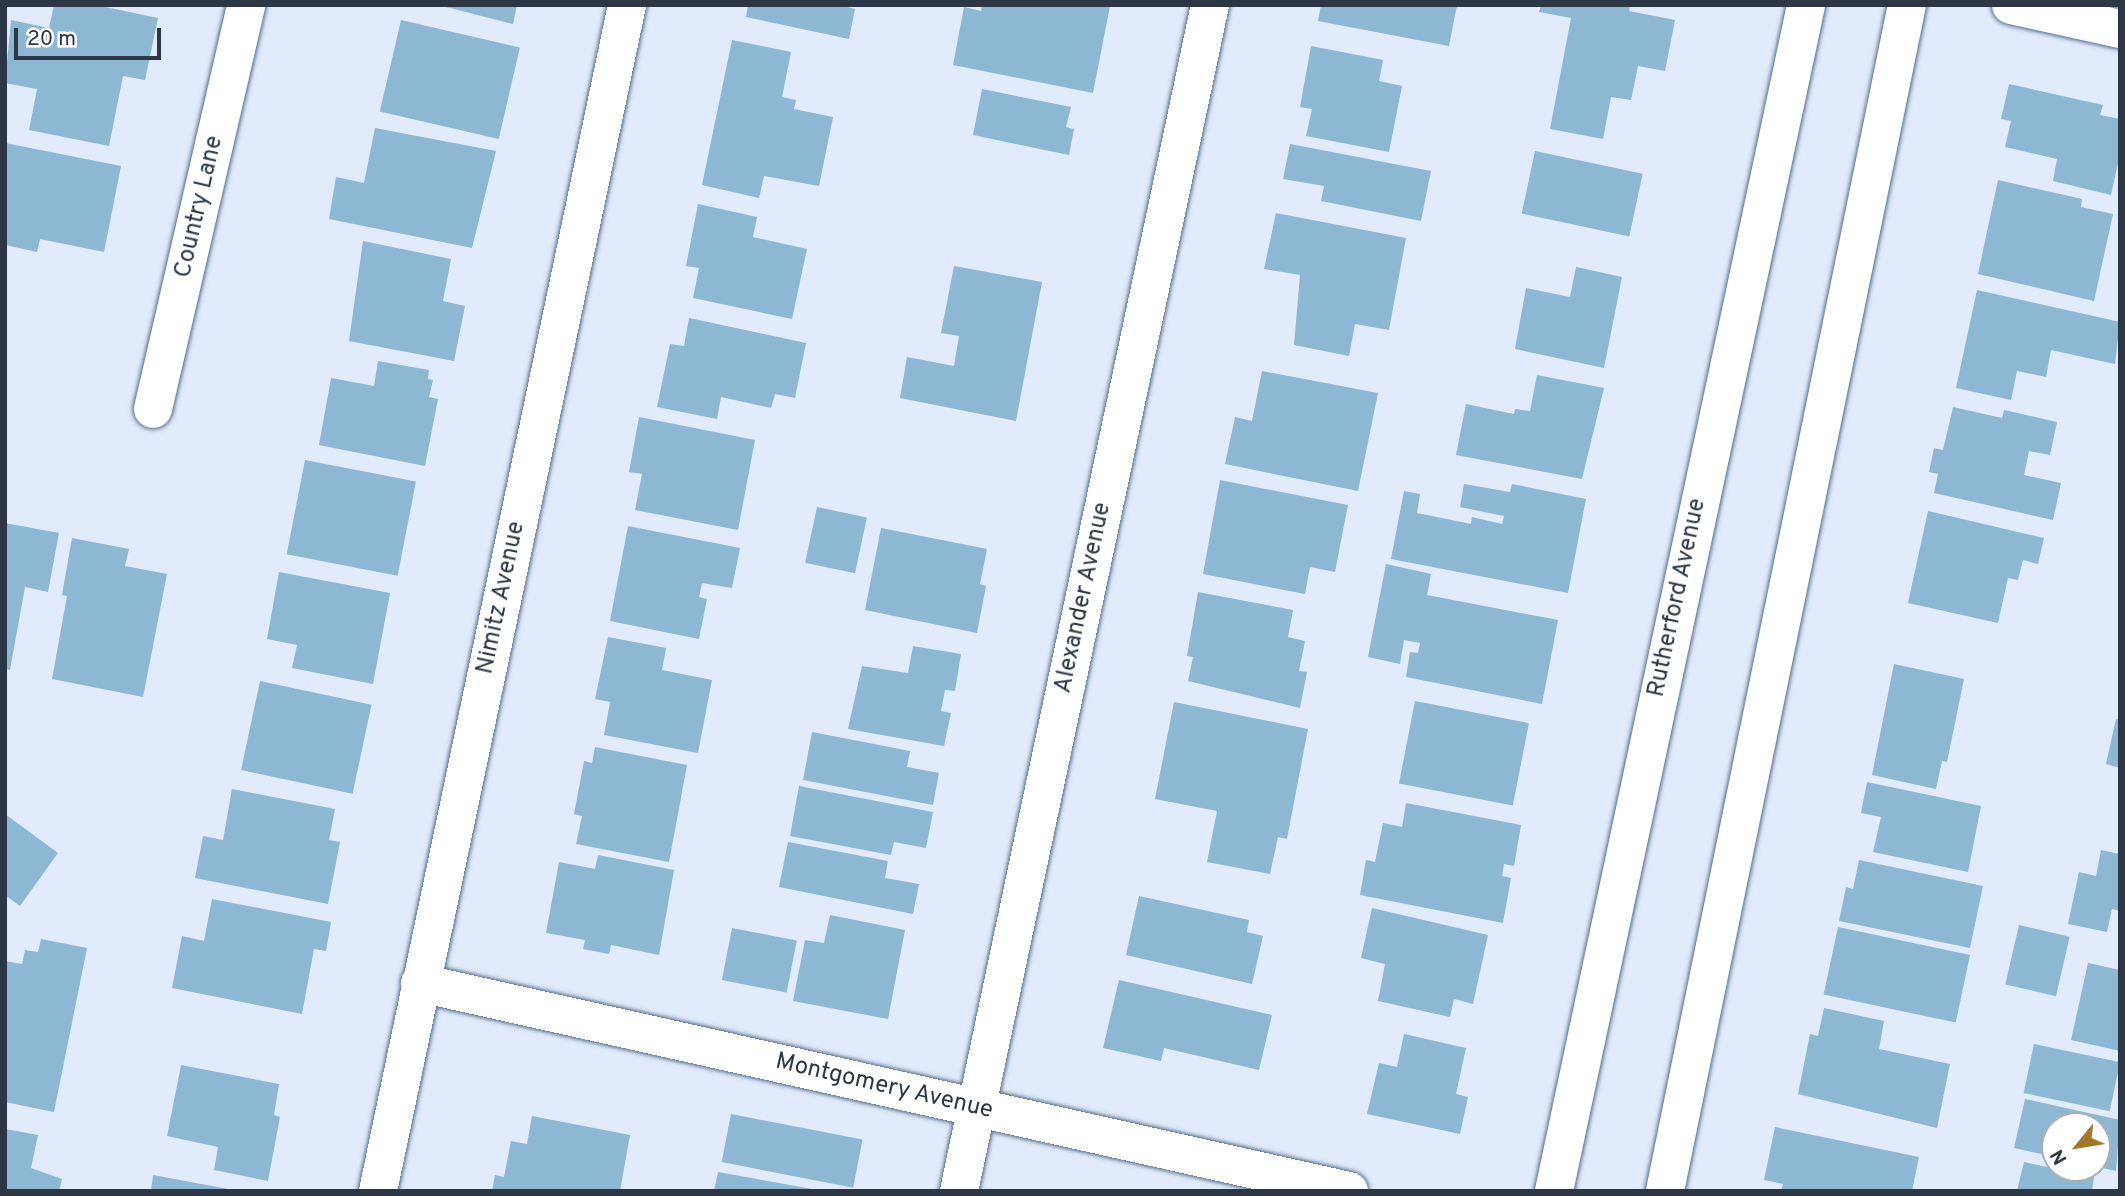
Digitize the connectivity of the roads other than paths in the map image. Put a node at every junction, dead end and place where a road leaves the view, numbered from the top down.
1 (246, 5) edge
2 (627, 5) edge
3 (1210, 5) edge
4 (1806, 5) edge
5 (1907, 5) edge
6 (2011, 5) edge
7 (2120, 29) edge
8 (153, 408) dead end
9 (420, 983) junction
10 (976, 1108) junction
11 (378, 1191) edge
12 (958, 1191) edge
13 (1349, 1191) edge
14 (1554, 1191) edge
15 (1665, 1191) edge

1 - 8 street, Country Lane
2 - 9 street, Nimitz Avenue
3 - 10 street, Alexander Avenue
4 - 14 street, Rutherford Avenue
5 - 15 street
6 - 7 street
9 - 10 street, Montgomery Avenue
9 - 11 street, Nimitz Avenue
10 - 12 street, Alexander Avenue
10 - 13 street, Montgomery Avenue

